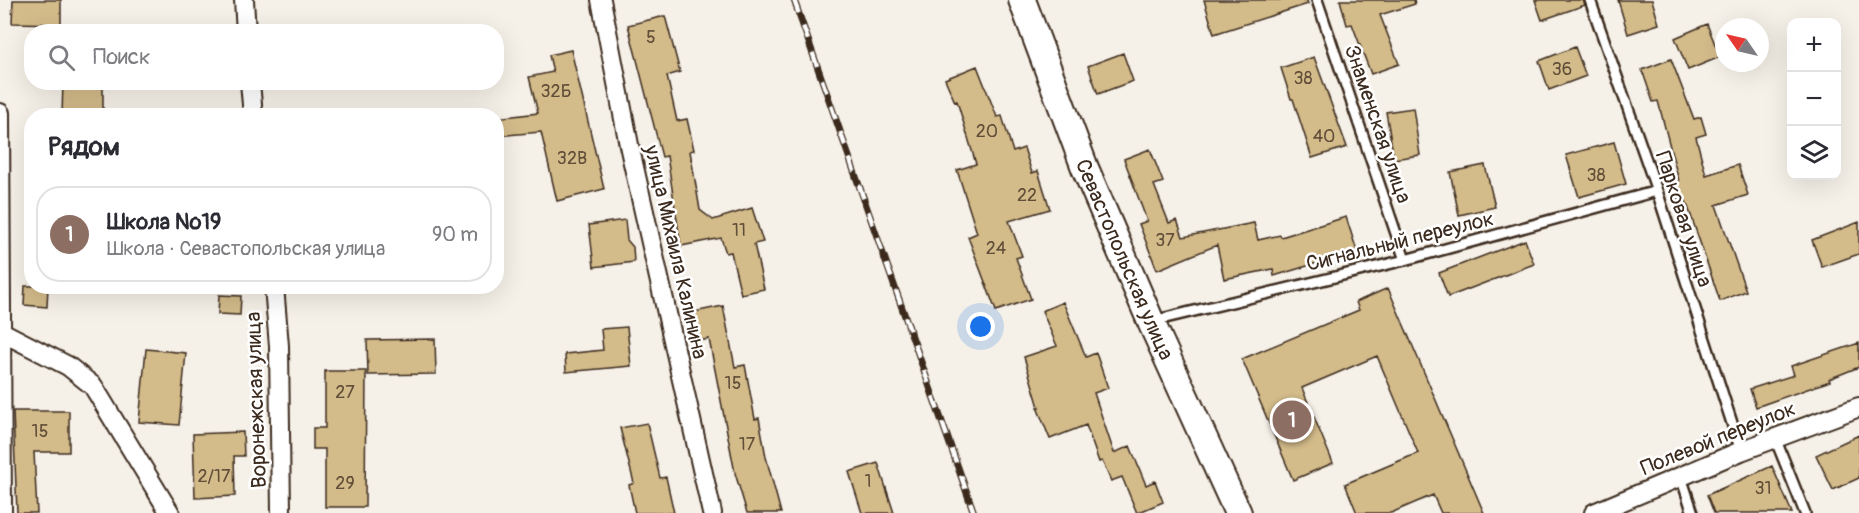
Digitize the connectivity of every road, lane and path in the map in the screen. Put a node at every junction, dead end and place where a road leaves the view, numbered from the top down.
1 (244, 0) edge
2 (601, 0) edge
3 (1022, 0) edge
4 (1317, 0) edge
5 (1590, 0) edge
6 (246, 24) edge
7 (251, 90) edge
8 (252, 108) edge
9 (0, 113) edge
10 (1657, 192) junction
11 (1405, 260) junction
12 (275, 294) edge
13 (1151, 322) junction
14 (2, 332) junction
15 (1859, 407) edge
16 (1775, 438) junction
17 (1741, 451) junction
18 (1681, 477) junction
19 (2, 513) edge
20 (170, 513) edge
21 (281, 513) edge
22 (712, 513) edge
23 (1238, 513) edge
24 (1594, 513) edge
25 (1693, 513) edge
26 (1805, 513) edge

1 - 6 street
2 - 22 street, улица Михаила Калинина
3 - 13 street, Севастопольская улица
4 - 11 lane, Знаменская улица
5 - 10 lane, Парковая улица
7 - 8 street
9 - 14 street
10 - 11 lane, Сигнальный переулок
10 - 17 lane, Парковая улица
11 - 13 lane, Сигнальный переулок
12 - 21 street, Воронежская улица
13 - 23 street, Севастопольская улица
14 - 19 street
14 - 20 street
15 - 16 street, Полевой переулок
16 - 17 street, Полевой переулок
16 - 26 lane
17 - 18 street, Полевой переулок
18 - 24 street, Полевой переулок
18 - 25 lane

